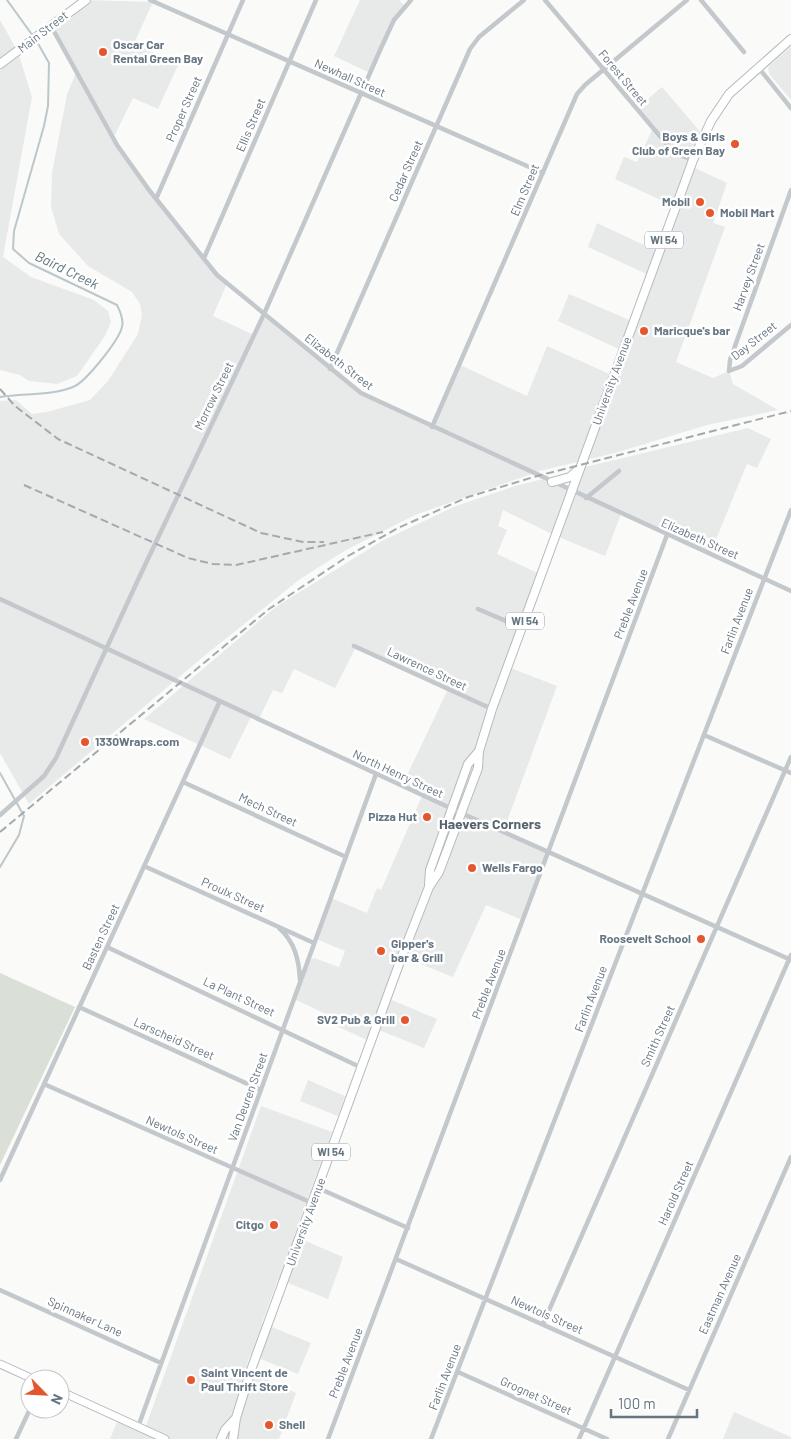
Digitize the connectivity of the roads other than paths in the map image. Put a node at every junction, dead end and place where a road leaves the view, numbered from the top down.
1 (86, 0) edge
2 (150, 0) edge
3 (243, 0) edge
4 (316, 0) edge
5 (411, 0) edge
6 (524, 0) edge
7 (545, 0) edge
8 (687, 0) edge
9 (701, 0) edge
10 (51, 26) junction
11 (228, 35) junction
12 (791, 40) edge
13 (744, 52) dead end
14 (289, 62) junction
15 (0, 64) edge
16 (758, 67) junction
17 (604, 70) junction
18 (361, 94) junction
19 (791, 108) edge
20 (436, 127) junction
21 (693, 160) junction
22 (543, 173) junction
23 (791, 190) edge
24 (156, 200) junction
25 (204, 258) junction
26 (264, 314) junction
27 (791, 324) edge
28 (330, 369) junction
29 (729, 371) joint
30 (432, 427) junction
31 (581, 468) junction
32 (619, 471) dead end
33 (552, 482) junction
34 (572, 492) junction
35 (586, 498) junction
36 (791, 510) edge
37 (667, 535) junction
38 (764, 579) junction
39 (791, 591) edge
40 (0, 600) edge
41 (478, 609) dead end
42 (522, 628) junction
43 (354, 646) dead end
44 (106, 649) junction
45 (219, 703) junction
46 (492, 709) junction
47 (704, 735) junction
48 (479, 751) junction
49 (791, 757) edge
50 (785, 770) junction
51 (791, 773) edge
52 (376, 774) junction
53 (182, 782) junction
54 (452, 809) junction
55 (460, 813) junction
56 (0, 815) edge
57 (549, 852) junction
58 (346, 857) junction
59 (144, 866) junction
60 (429, 887) junction
61 (642, 894) junction
62 (274, 925) junction
63 (717, 927) junction
64 (314, 943) junction
65 (107, 947) junction
66 (790, 958) edge
67 (299, 986) junction
68 (79, 1007) junction
69 (283, 1028) junction
70 (362, 1068) junction
71 (44, 1084) junction
72 (261, 1090) junction
73 (791, 1158) edge
74 (232, 1169) junction
75 (0, 1180) edge
76 (318, 1188) junction
77 (313, 1204) junction
78 (408, 1228) junction
79 (396, 1259) junction
80 (0, 1290) edge
81 (486, 1298) junction
82 (543, 1324) junction
83 (615, 1356) junction
84 (161, 1363) junction
85 (0, 1364) edge
86 (458, 1372) junction
87 (20, 1373) edge
88 (689, 1390) junction
89 (70, 1396) edge
90 (236, 1418) junction
91 (25, 1419) edge
92 (138, 1427) junction
93 (584, 1428) junction
94 (16, 1439) edge
95 (165, 1439) edge
96 (221, 1439) edge
97 (233, 1439) edge
98 (328, 1439) edge
99 (431, 1439) edge
100 (579, 1439) edge
101 (607, 1439) edge
102 (668, 1439) edge

1 - 10 main road, Main Street
2 - 11 street, Newhall Street
3 - 11 street, Proper Street
4 - 14 street, Ellis Street
5 - 18 street, Morrow Street
6 - 20 street, Cedar Street
7 - 17 street, Forest Street
8 - 17 street, Elm Street
9 - 13 street
10 - 15 main road, Main Street
10 - 24 street, Elizabeth Street
11 - 14 street, Newhall Street
11 - 24 street, Proper Street
12 - 16 main road, University Avenue / WI 54
14 - 18 street, Newhall Street
14 - 25 street, Ellis Street
16 - 19 street
16 - 21 main road, University Avenue / WI 54
17 - 21 street, Forest Street
17 - 22 street, Elm Street
18 - 20 street, Newhall Street
18 - 26 street, Morrow Street
20 - 22 street, Newhall Street
20 - 28 street, Cedar Street
21 - 31 main road, University Avenue / WI 54
22 - 30 street, Elm Street
23 - 29 street, Harvey Street
24 - 25 street, Elizabeth Street
25 - 26 street, Elizabeth Street
26 - 28 street, Elizabeth Street
26 - 44 street, Morrow Street
27 - 29 street, Day Street
28 - 30 street, Elizabeth Street
30 - 33 street, Elizabeth Street
31 - 33 main road
31 - 34 main road, University Avenue / WI 54
32 - 35 street
33 - 34 street, Elizabeth Street
34 - 35 street, Elizabeth Street
34 - 42 main road, University Avenue / WI 54
35 - 37 street, Elizabeth Street
36 - 38 street, Farlin Avenue
37 - 38 street, Elizabeth Street
37 - 57 street, Preble Avenue
38 - 39 street, Elizabeth Street
38 - 47 street, Farlin Avenue
40 - 44 street, North Henry Street
41 - 42 street
42 - 46 main road, University Avenue / WI 54
43 - 46 street, Lawrence Street
44 - 45 street, North Henry Street
44 - 56 street, Morrow Street
45 - 52 street, North Henry Street
45 - 53 street, Basten Street
46 - 48 main road, University Avenue / WI 54
47 - 50 street
47 - 61 street, Farlin Avenue
48 - 54 main road, University Avenue / WI 54
48 - 55 main road, University Avenue / WI 54
49 - 50 street, Smith Street
50 - 51 street
50 - 63 street, Smith Street
52 - 54 street, North Henry Street
52 - 58 street, Van Deuren Street
53 - 58 street, Mech Street
53 - 59 street, Basten Street
54 - 55 street, North Henry Street
54 - 60 main road, University Avenue / WI 54
55 - 57 street, North Henry Street
55 - 60 main road, University Avenue / WI 54
57 - 61 street, North Henry Street
57 - 78 street, Preble Avenue
58 - 64 street, Van Deuren Street
59 - 62 street, Proulx Street
59 - 65 street, Basten Street
60 - 70 main road, University Avenue / WI 54
61 - 63 street, North Henry Street
61 - 81 street, Farlin Avenue
62 - 64 street, Proulx Street
62 - 67 street
63 - 66 street, North Henry Street
63 - 82 street, Smith Street
64 - 67 street, Van Deuren Street
65 - 68 street, Basten Street
65 - 69 street, La Plant Street
66 - 83 street, Harold Street
67 - 69 street, Van Deuren Street
68 - 71 street, Basten Street
68 - 72 street, Larscheid Street
69 - 70 street, La Plant Street
69 - 72 street, Van Deuren Street
70 - 76 main road, University Avenue / WI 54
71 - 74 street, Newtols Street
71 - 75 street, Basten Street
72 - 74 street, Van Deuren Street
73 - 88 street, Eastman Avenue
74 - 77 street, Newtols Street
74 - 84 street, Van Deuren Street
76 - 77 main road, University Avenue / WI 54
76 - 78 street
77 - 90 main road, University Avenue / WI 54
78 - 79 street, Preble Avenue
79 - 81 street, Newtols Street
79 - 98 street, Preble Avenue
80 - 84 street, Spinnaker Lane
81 - 82 street, Newtols Street
81 - 86 street, Farlin Avenue
82 - 83 street, Newtols Street
83 - 88 street, Newtols Street
83 - 93 street, Harold Street
84 - 92 street, Van Deuren Street
85 - 87 street
86 - 93 street, Grognet Street
86 - 99 street, Farlin Avenue
88 - 102 street, Eastman Avenue
89 - 92 street
90 - 96 main road, University Avenue / WI 54
90 - 97 main road, University Avenue / WI 54
91 - 94 street
92 - 95 street
93 - 100 street, Harold Street
93 - 101 street, Grognet Street

